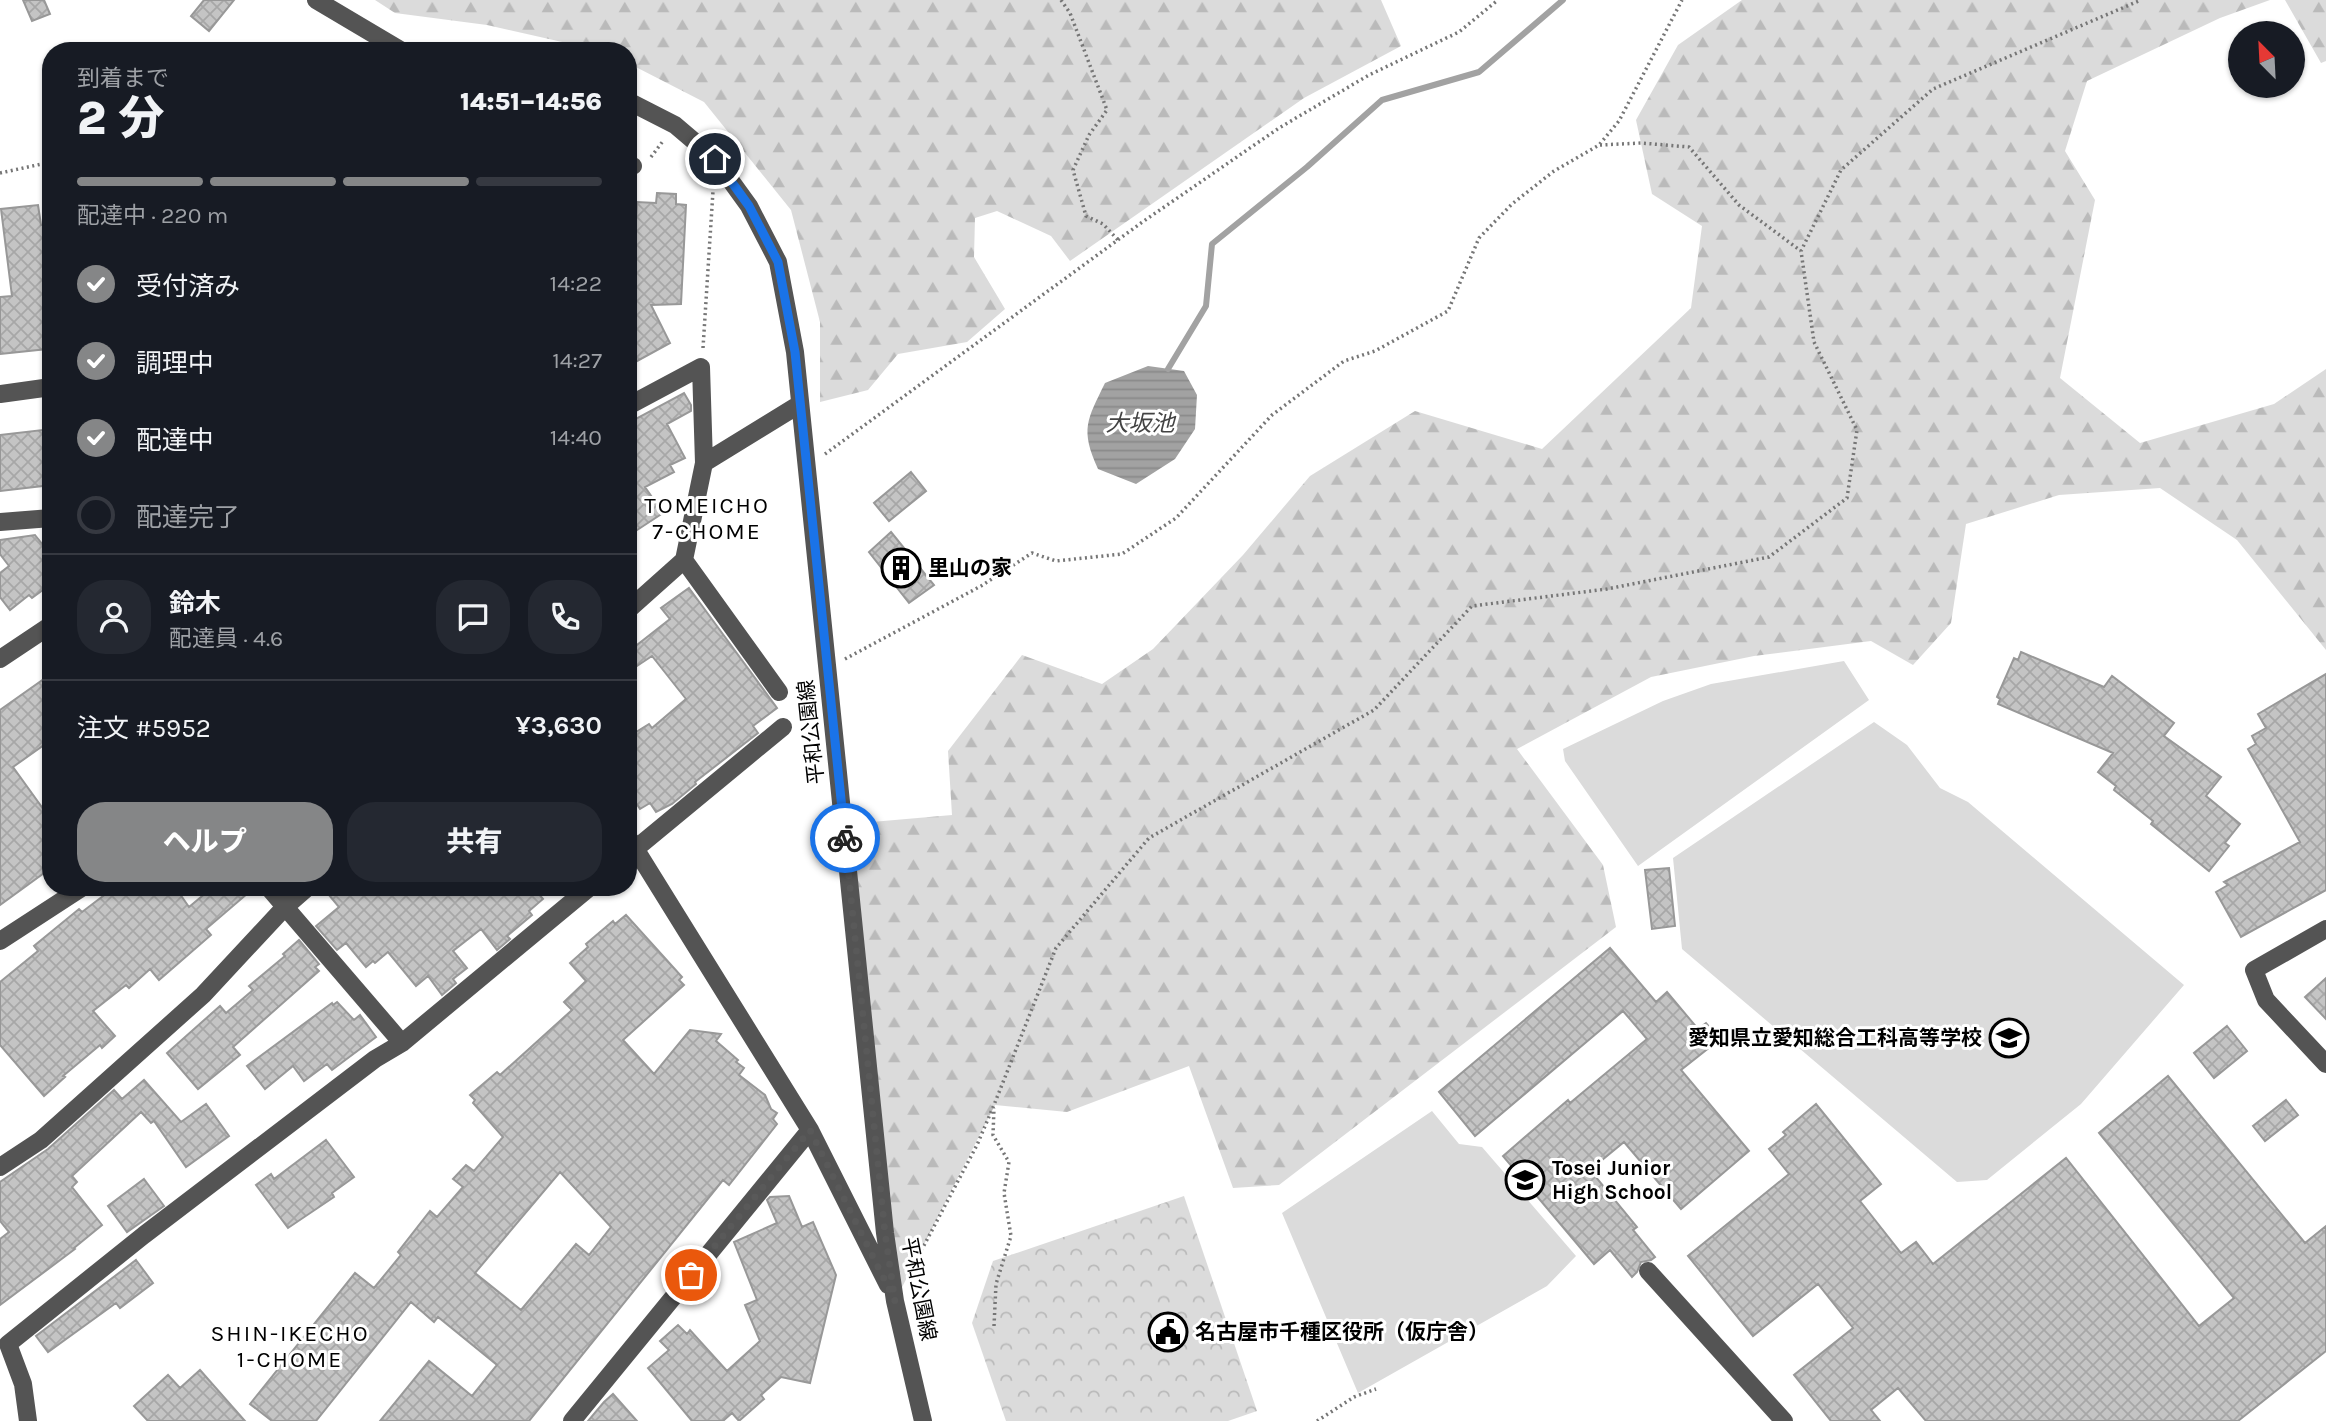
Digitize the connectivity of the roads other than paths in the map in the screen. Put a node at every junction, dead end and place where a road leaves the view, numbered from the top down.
1 (316, 0) edge
2 (387, 42) edge
3 (637, 106) edge
4 (42, 388) edge
5 (0, 394) edge
6 (637, 402) edge
7 (800, 404) junction
8 (704, 463) junction
9 (42, 519) edge
10 (0, 522) edge
11 (684, 560) junction
12 (637, 602) edge
13 (42, 631) edge
14 (0, 659) edge
15 (779, 692) dead end
16 (783, 727) dead end
17 (637, 842) edge
18 (637, 856) edge
19 (69, 896) edge
20 (275, 896) edge
21 (298, 896) edge
22 (579, 896) edge
23 (284, 908) junction
24 (2326, 929) edge
25 (0, 941) edge
26 (402, 1043) junction
27 (2326, 1064) edge
28 (810, 1130) junction
29 (0, 1167) edge
30 (1648, 1271) dead end
31 (895, 1301) junction
32 (3, 1341) edge
33 (28, 1421) edge
34 (572, 1421) edge
35 (923, 1421) edge
36 (1784, 1421) edge

1 - 2 street
3 - 7 street, 平和公園線
4 - 5 street
6 - 8 street
7 - 8 street
7 - 31 street, 平和公園線
8 - 11 street
9 - 10 street
11 - 12 street
11 - 15 street
13 - 14 street
16 - 17 street
18 - 28 street
19 - 25 street
20 - 23 street
21 - 23 street
22 - 26 street
23 - 26 street
23 - 29 street
24 - 27 street
26 - 32 street
28 - 31 street
28 - 34 street
30 - 36 street
31 - 35 street, 平和公園線
32 - 33 street

